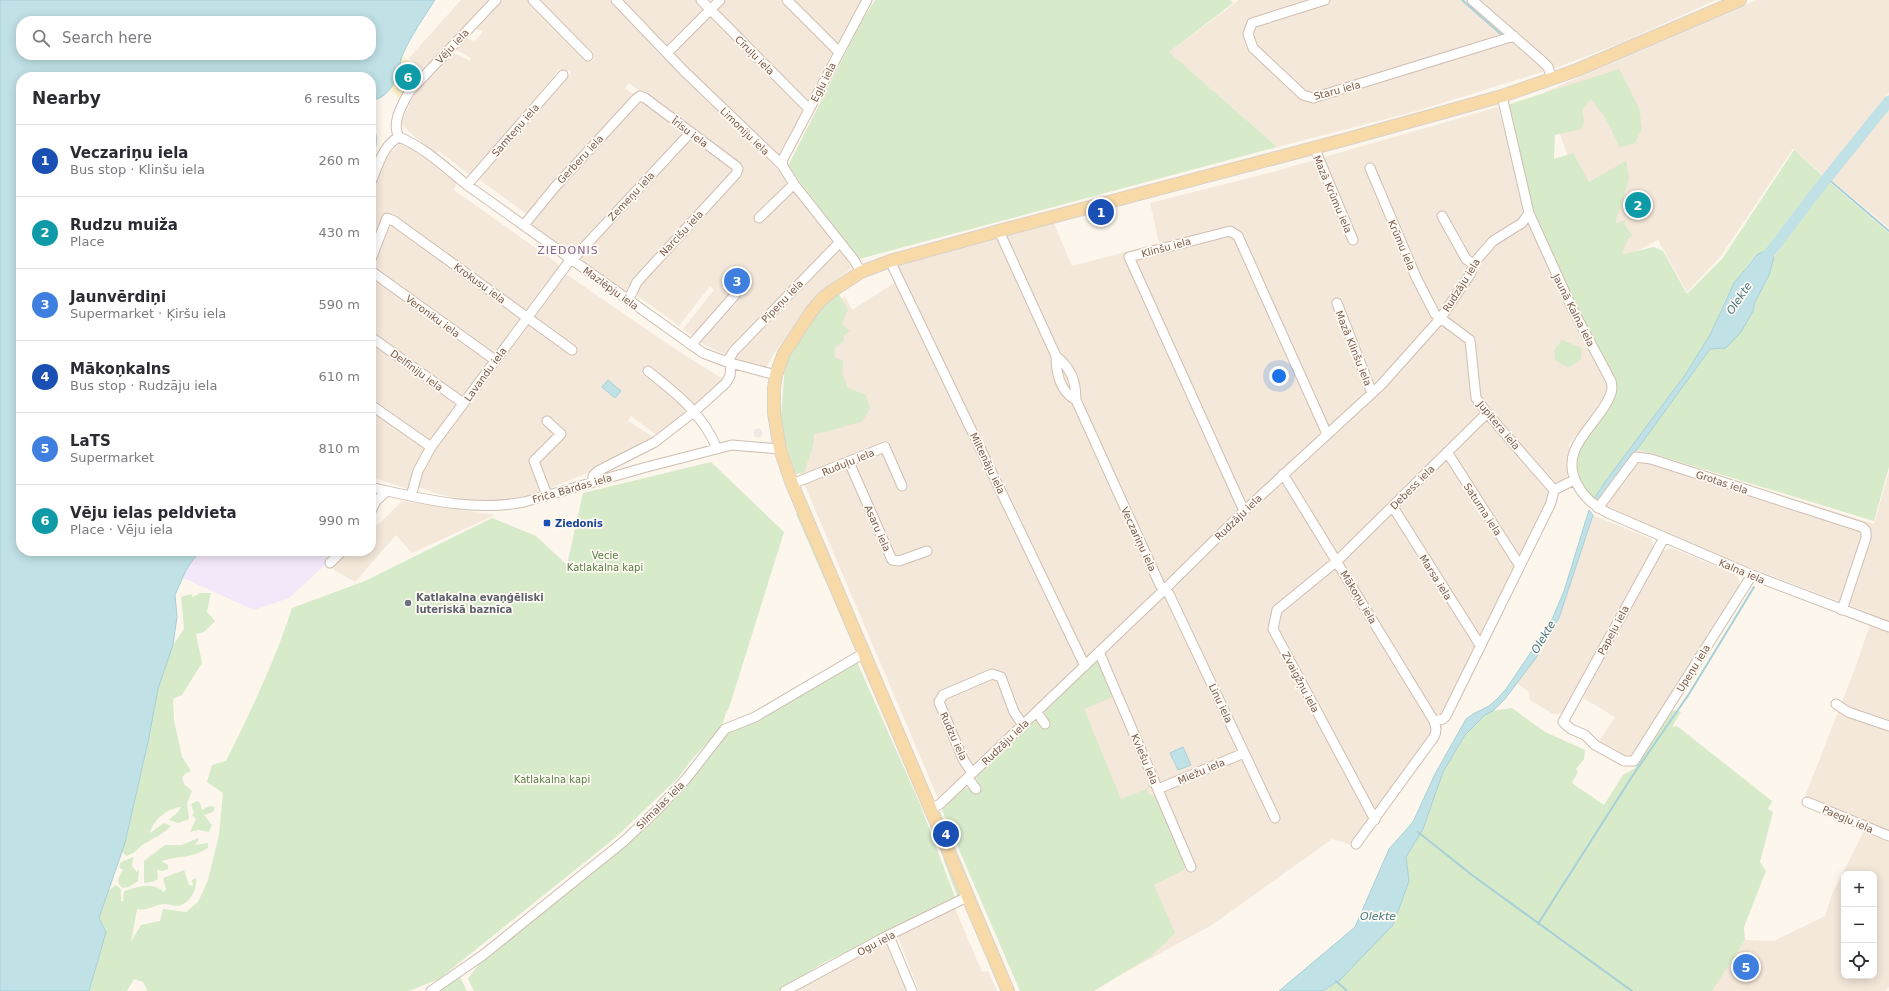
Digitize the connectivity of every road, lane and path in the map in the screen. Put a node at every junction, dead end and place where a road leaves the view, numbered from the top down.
1 (496, 0) edge
2 (533, 0) edge
3 (616, 0) edge
4 (701, 0) edge
5 (720, 0) edge
6 (788, 0) edge
7 (867, 0) edge
8 (1326, 0) edge
9 (1472, 0) edge
10 (1740, 0) edge
11 (710, 10) junction
12 (1514, 36) junction
13 (839, 52) junction
14 (667, 53) junction
15 (588, 56) dead end
16 (563, 75) dead end
17 (1552, 79) junction
18 (640, 96) joint
19 (1502, 96) junction
20 (809, 109) junction
21 (691, 132) junction
22 (399, 137) junction
23 (1314, 147) junction
24 (782, 165) junction
25 (1370, 168) dead end
26 (738, 169) joint
27 (376, 170) edge
28 (794, 184) junction
29 (467, 185) junction
30 (1528, 213) junction
31 (1442, 216) dead end
32 (759, 218) dead end
33 (524, 226) junction
34 (999, 231) junction
35 (1353, 240) dead end
36 (840, 242) junction
37 (376, 246) edge
38 (572, 260) junction
39 (890, 261) junction
40 (1472, 264) junction
41 (861, 272) junction
42 (376, 275) edge
43 (735, 295) dead end
44 (628, 301) junction
45 (1336, 303) dead end
46 (526, 318) junction
47 (1440, 319) junction
48 (376, 341) edge
49 (691, 345) junction
50 (572, 350) dead end
51 (1056, 356) junction
52 (495, 360) junction
53 (729, 362) junction
54 (648, 371) dead end
55 (776, 375) junction
56 (1372, 393) junction
57 (1076, 400) junction
58 (463, 403) junction
59 (376, 408) edge
60 (695, 411) junction
61 (1487, 413) junction
62 (547, 421) dead end
63 (1327, 434) junction
64 (431, 447) junction
65 (717, 449) junction
66 (780, 449) junction
67 (1447, 452) junction
68 (849, 462) junction
69 (1284, 474) junction
70 (1574, 480) junction
71 (593, 482) junction
72 (792, 484) junction
73 (902, 486) dead end
74 (376, 489) edge
75 (1554, 490) junction
76 (387, 491) junction
77 (547, 495) junction
78 (410, 496) junction
79 (376, 501) edge
80 (1392, 507) junction
81 (1598, 508) junction
82 (1244, 511) junction
83 (1664, 538) junction
84 (927, 551) dead end
85 (337, 556) edge
86 (1337, 561) junction
87 (330, 563) dead end
88 (1520, 566) junction
89 (1752, 575) junction
90 (1165, 590) junction
91 (1842, 610) junction
92 (1889, 627) edge
93 (1480, 645) junction
94 (1099, 652) junction
95 (864, 653) junction
96 (1085, 666) junction
97 (1836, 704) dead end
98 (1037, 712) junction
99 (1434, 721) junction
100 (1045, 724) dead end
101 (1023, 725) junction
102 (1889, 726) edge
103 (1244, 753) junction
104 (1634, 761) joint
105 (970, 775) junction
106 (976, 789) dead end
107 (1158, 789) junction
108 (1807, 802) dead end
109 (930, 809) junction
110 (1275, 818) dead end
111 (1374, 820) junction
112 (1889, 836) edge
113 (1356, 844) dead end
114 (1191, 867) dead end
115 (967, 897) junction
116 (889, 936) junction
117 (790, 990) edge
118 (431, 991) edge
119 (912, 991) edge
120 (1008, 991) edge

1 - 22 street, Vēju iela
2 - 15 street
3 - 14 street, Limoniju iela
4 - 11 street, Cīruļu iela
5 - 11 street
6 - 13 street
7 - 13 street, Egļu iela
8 - 12 street, Staru iela
9 - 12 street
10 - 17 main road
11 - 14 street
11 - 20 street, Cīruļu iela
12 - 17 street
13 - 20 street, Egļu iela
14 - 24 street, Limoniju iela
16 - 29 street, Samteņu iela
17 - 19 main road
18 - 21 street, Īrisu iela
18 - 33 street, Gerberu iela
19 - 23 main road
19 - 30 street, Jaunā Kalna iela
20 - 24 street, Egļu iela
21 - 26 street, Īrisu iela
21 - 38 street, Zemeņu iela
22 - 27 street
22 - 29 street, Mazlēpju iela
23 - 34 main road
23 - 35 street, Mazā Krūmu iela
24 - 28 street, Limoniju iela
25 - 47 street, Krūmu iela
26 - 44 street, Narcišu iela
28 - 32 street
28 - 36 street, Limoniju iela
29 - 33 street, Mazlēpju iela
30 - 40 street, Rudzāju iela
30 - 70 street, Jaunā Kalna iela
31 - 40 street
33 - 38 street, Mazlēpju iela
34 - 39 main road
34 - 51 street, Veczariņu iela
36 - 41 street, Limoniju iela
36 - 53 street, Pīpeņu iela
37 - 46 street, Krokusu iela
38 - 44 street, Mazlēpju iela
38 - 46 street, Lavandu iela
39 - 41 main road
39 - 96 street, Miltenāju iela
40 - 47 street, Rudzāju iela
41 - 55 main road
42 - 52 street, Veroniku iela
43 - 49 street
44 - 49 street, Mazlēpju iela
45 - 56 street, Mazā Klinšu iela
46 - 50 street, Krokusu iela
46 - 52 street, Lavandu iela
47 - 56 street, Rudzāju iela
47 - 61 street, Jupitera iela
48 - 58 street, Delfīniju iela
49 - 53 street, Mazlēpju iela
51 - 57 street, Veczariņu iela
51 - 57 street, Veczariņu iela
52 - 58 street, Lavandu iela
53 - 55 street, Mazlēpju iela
53 - 60 street
54 - 60 street
55 - 66 main road
56 - 63 street, Rudzāju iela
57 - 90 street, Veczariņu iela
58 - 64 street, Lavandu iela
59 - 64 street
60 - 65 street
60 - 71 street
61 - 67 street, Debess iela
61 - 75 street, Jupitera iela
62 - 77 street
63 - 69 street, Rudzāju iela
63 - 82 street, Klinšu iela
64 - 78 street, Lavandu iela
65 - 66 street, Friča Bārdas iela
65 - 71 street, Friča Bārdas iela
66 - 72 main road
67 - 80 street, Debess iela
67 - 88 street, Saturna iela
68 - 72 street, Ruduļu iela
68 - 73 street, Ruduļu iela
68 - 84 street, Asaru iela
69 - 82 street, Rudzāju iela
69 - 86 street, Mākoņu iela
70 - 75 street
70 - 81 street
71 - 77 street, Friča Bārdas iela
72 - 95 main road
74 - 76 street, Friča Bārdas iela
75 - 88 street
76 - 78 street, Friča Bārdas iela
76 - 79 street
77 - 78 street, Friča Bārdas iela
80 - 86 street, Debess iela
80 - 93 street, Marsa iela
81 - 83 street, Kalna iela
81 - 91 street, Grotas iela
82 - 90 street, Rudzāju iela
83 - 89 street, Kalna iela
83 - 104 street, Papeļu iela
85 - 87 street
86 - 99 street, Mākoņu iela
86 - 111 street, Zvaigžņu iela
88 - 93 street
89 - 91 street, Kalna iela
89 - 104 street, Upeņu iela
90 - 94 street, Rudzāju iela
90 - 103 street, Linu iela
91 - 92 street, Kalna iela
93 - 99 street
94 - 96 street, Rudzāju iela
94 - 107 street, Kviešu iela
95 - 109 main road
95 - 118 street, Silmalas iela
96 - 98 street, Rudzāju iela
97 - 102 street
98 - 100 street
98 - 101 street, Rudzāju iela
99 - 111 street
101 - 105 street, Rudzāju iela
101 - 105 street, Rudzu iela
103 - 107 street, Miežu iela
103 - 110 street, Linu iela
105 - 106 street
105 - 109 street, Rudzāju iela
107 - 114 street, Kviešu iela
108 - 112 street, Paegļu iela
109 - 115 main road
111 - 113 street
115 - 116 street, Ogu iela
115 - 120 main road
116 - 117 street, Ogu iela
116 - 119 street

